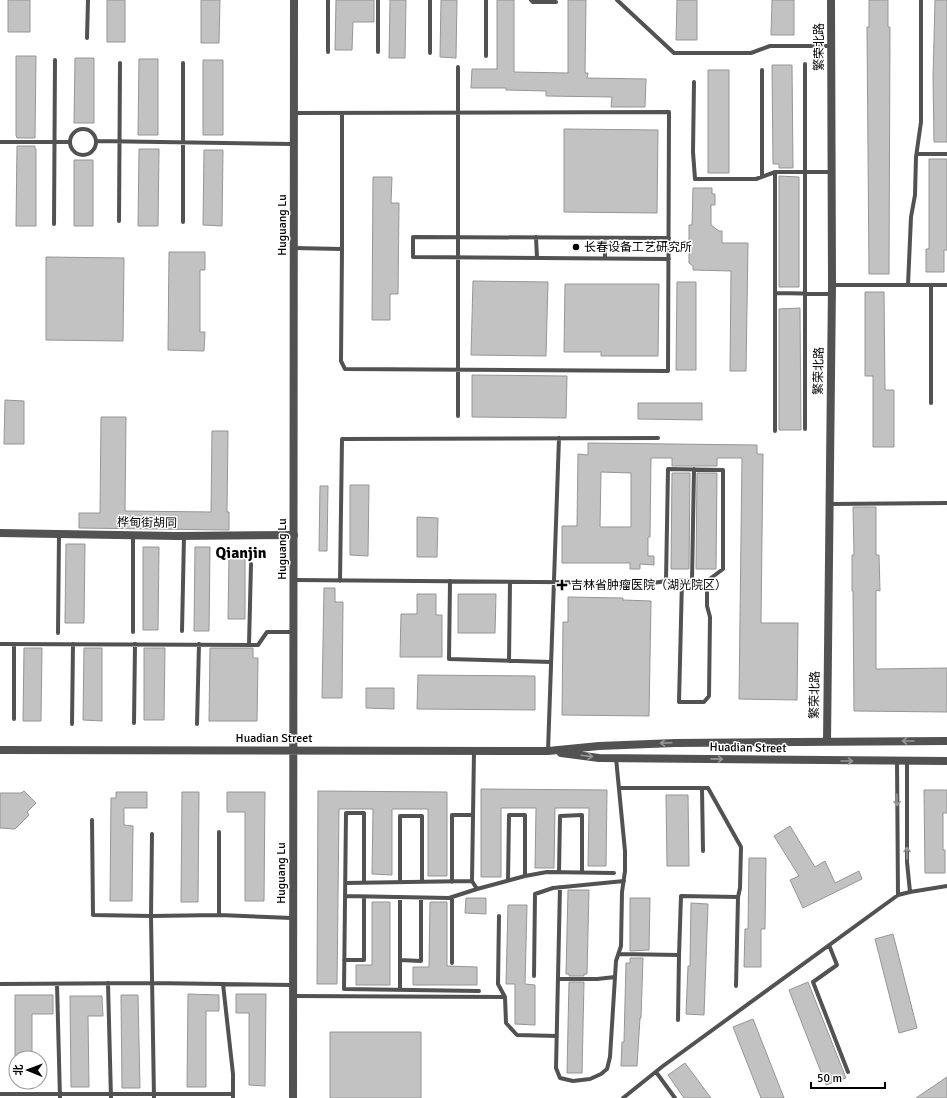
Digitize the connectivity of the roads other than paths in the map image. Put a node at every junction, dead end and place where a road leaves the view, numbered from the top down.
1 (88, 0) edge
2 (294, 0) edge
3 (328, 0) edge
4 (378, 0) edge
5 (430, 0) edge
6 (486, 0) edge
7 (531, 0) edge
8 (617, 0) edge
9 (831, 0) edge
10 (921, 0) edge
11 (556, 2) dead end
12 (87, 38) dead end
13 (831, 46) junction
14 (328, 52) dead end
15 (378, 52) dead end
16 (430, 54) dead end
17 (486, 56) dead end
18 (55, 60) dead end
19 (120, 63) dead end
20 (183, 63) dead end
21 (805, 64) dead end
22 (458, 67) dead end
23 (762, 70) dead end
24 (694, 82) dead end
25 (294, 113) junction
26 (342, 113) junction
27 (458, 113) junction
28 (96, 141) junction
29 (0, 142) edge
30 (54, 142) junction
31 (70, 142) junction
32 (120, 142) junction
33 (183, 142) junction
34 (294, 144) junction
35 (917, 154) junction
36 (947, 154) edge
37 (775, 172) junction
38 (805, 172) junction
39 (832, 172) junction
40 (762, 176) junction
41 (119, 221) dead end
42 (183, 222) dead end
43 (54, 224) dead end
44 (458, 237) junction
45 (536, 237) junction
46 (604, 238) junction
47 (669, 238) junction
48 (294, 248) junction
49 (342, 248) junction
50 (458, 257) junction
51 (537, 258) junction
52 (605, 258) junction
53 (669, 259) junction
54 (832, 285) junction
55 (908, 285) junction
56 (931, 285) junction
57 (947, 285) edge
58 (775, 293) junction
59 (805, 294) junction
60 (832, 294) junction
61 (458, 369) junction
62 (931, 403) dead end
63 (458, 416) dead end
64 (805, 429) dead end
65 (775, 431) dead end
66 (559, 438) junction
67 (658, 438) dead end
68 (694, 470) junction
69 (947, 503) edge
70 (830, 504) junction
71 (0, 533) edge
72 (59, 534) junction
73 (133, 535) junction
74 (294, 535) junction
75 (184, 536) junction
76 (251, 564) dead end
77 (294, 580) junction
78 (682, 580) junction
79 (340, 581) junction
80 (450, 581) junction
81 (666, 581) junction
82 (692, 581) junction
83 (707, 581) junction
84 (510, 582) junction
85 (554, 582) junction
86 (182, 631) dead end
87 (132, 632) dead end
88 (294, 632) junction
89 (58, 633) dead end
90 (0, 644) edge
91 (14, 644) junction
92 (73, 644) junction
93 (135, 644) junction
94 (199, 644) junction
95 (249, 644) junction
96 (508, 661) junction
97 (551, 662) junction
98 (14, 719) dead end
99 (134, 723) dead end
100 (72, 724) dead end
101 (197, 724) dead end
102 (947, 741) edge
103 (827, 742) junction
104 (0, 750) edge
105 (294, 750) junction
106 (474, 751) junction
107 (548, 751) junction
108 (616, 758) junction
109 (897, 761) junction
110 (908, 761) junction
111 (947, 761) edge
112 (619, 788) junction
113 (702, 788) junction
114 (473, 815) junction
115 (92, 820) dead end
116 (219, 832) dead end
117 (152, 834) dead end
118 (703, 851) dead end
119 (559, 872) junction
120 (582, 873) junction
121 (614, 873) dead end
122 (525, 876) junction
123 (508, 880) junction
124 (472, 881) junction
125 (624, 881) junction
126 (345, 882) junction
127 (364, 882) junction
128 (400, 882) junction
129 (422, 882) junction
130 (452, 882) junction
131 (947, 886) edge
132 (477, 888) junction
133 (560, 888) junction
134 (910, 892) junction
135 (898, 895) junction
136 (345, 896) junction
137 (364, 897) junction
138 (452, 897) junction
139 (738, 897) junction
140 (400, 898) junction
141 (421, 898) junction
142 (219, 915) junction
143 (151, 916) junction
144 (499, 916) dead end
145 (292, 918) junction
146 (829, 946) junction
147 (619, 954) junction
148 (679, 955) junction
149 (344, 960) junction
150 (400, 960) junction
151 (452, 963) dead end
152 (534, 976) dead end
153 (615, 977) junction
154 (558, 979) junction
155 (108, 983) junction
156 (152, 983) junction
157 (0, 984) edge
158 (57, 984) junction
159 (223, 984) junction
160 (293, 985) junction
161 (736, 986) dead end
162 (400, 990) junction
163 (479, 990) dead end
164 (293, 996) junction
165 (505, 997) junction
166 (678, 1020) dead end
167 (557, 1036) junction
168 (656, 1072) junction
169 (848, 1072) dead end
170 (0, 1094) edge
171 (60, 1096) edge
172 (111, 1096) edge
173 (154, 1096) edge
174 (233, 1096) edge
175 (293, 1098) edge
176 (623, 1098) edge
177 (675, 1098) edge

1 - 12 lane
2 - 25 street, Huguang Lu
3 - 14 lane
4 - 15 lane
5 - 16 lane
6 - 17 lane
7 - 11 lane
8 - 13 lane
9 - 13 street, 繁荣北路
10 - 35 lane
13 - 39 street, 繁荣北路
18 - 30 lane
19 - 32 lane
20 - 33 lane
21 - 38 lane
22 - 27 lane
23 - 40 lane
24 - 40 lane
25 - 26 lane
25 - 34 street, Huguang Lu
26 - 27 lane
26 - 49 lane
27 - 44 lane
27 - 47 lane
28 - 31 lane
28 - 31 lane
28 - 32 lane
29 - 30 lane
30 - 31 lane
30 - 43 lane
32 - 33 lane
32 - 41 lane
33 - 34 lane
33 - 42 lane
34 - 48 street, Huguang Lu
35 - 36 lane
35 - 55 lane
37 - 38 lane
37 - 40 lane
37 - 58 lane
38 - 39 lane
38 - 59 lane
39 - 54 street, 繁荣北路
44 - 45 lane
44 - 50 lane
44 - 50 lane
45 - 46 lane
45 - 51 lane
46 - 47 lane
46 - 52 lane
47 - 53 lane
48 - 49 lane
48 - 74 street, Huguang Lu
49 - 61 lane
50 - 51 lane
50 - 61 lane
51 - 52 lane
52 - 53 lane
53 - 61 lane
54 - 55 lane
54 - 60 street, 繁荣北路
55 - 56 lane
56 - 57 lane
56 - 62 lane
58 - 59 lane
58 - 65 lane
59 - 60 lane
59 - 64 lane
60 - 70 street, 繁荣北路
61 - 63 lane
66 - 67 lane
66 - 79 lane
66 - 85 lane
68 - 81 lane
68 - 82 lane
68 - 83 lane
69 - 70 lane
70 - 103 street, 繁荣北路
71 - 72 street, 桦甸街胡同
72 - 73 street, 桦甸街胡同
72 - 89 lane
73 - 75 street, 桦甸街胡同
73 - 87 lane
74 - 75 street, 桦甸街胡同
74 - 77 street, Huguang Lu
75 - 86 lane
76 - 95 lane
77 - 79 lane
77 - 88 street, Huguang Lu
78 - 81 lane
78 - 82 lane
78 - 83 lane
79 - 80 lane
80 - 84 lane
80 - 96 lane
81 - 85 lane
82 - 83 lane
84 - 85 lane
84 - 96 lane
85 - 97 lane
88 - 95 lane
88 - 105 street, Huguang Lu
90 - 91 lane
91 - 92 lane
91 - 98 lane
92 - 93 lane
92 - 100 lane
93 - 94 lane
93 - 99 lane
94 - 95 lane
94 - 101 lane
96 - 97 lane
97 - 107 lane
102 -> 103 street, Huadian Street
103 -> 107 street, Huadian Street
104 - 105 street, Huadian Street
105 - 106 street, Huadian Street
105 - 145 street, Huguang Lu
106 - 107 street, Huadian Street
106 - 114 lane
107 -> 108 street, Huadian Street
108 -> 109 street, Huadian Street
108 - 112 lane
109 - 110 street, Huadian Street
109 -> 135 lane
110 - 111 street, Huadian Street
134 -> 110 lane
112 - 113 lane
112 - 125 lane
113 - 118 lane
113 - 139 lane
114 - 124 lane
114 - 130 lane
115 - 143 lane
116 - 142 lane
117 - 143 lane
119 - 120 lane
119 - 120 lane
119 - 122 lane
120 - 121 lane
122 - 123 lane
122 - 123 lane
123 - 132 lane
124 - 130 lane
124 - 132 lane
125 - 133 lane
125 - 147 lane
126 - 127 lane
126 - 127 lane
126 - 136 lane
127 - 128 lane
128 - 129 lane
128 - 129 lane
129 - 130 lane
131 - 134 lane
132 - 138 lane
133 - 152 lane
133 - 154 lane
134 - 135 lane
135 - 146 lane
136 - 137 lane
136 - 149 lane
137 - 140 lane
137 - 149 lane
138 - 141 lane
138 - 151 lane
139 - 148 lane
139 - 161 lane
140 - 141 lane
140 - 150 lane
141 - 150 lane
142 - 143 lane
142 - 145 lane
143 - 156 lane
144 - 165 lane
145 - 160 street, Huguang Lu
146 - 168 lane
146 - 169 lane
147 - 148 lane
147 - 153 lane
148 - 166 lane
149 - 162 lane
150 - 162 lane
153 - 154 lane
153 - 167 lane
154 - 167 lane
155 - 156 lane
155 - 158 lane
155 - 172 lane
156 - 159 lane
156 - 173 lane
157 - 158 lane
158 - 171 lane
159 - 160 lane
159 - 174 lane
160 - 164 street, Huguang Lu
162 - 163 lane
164 - 165 lane
164 - 175 street, Huguang Lu
165 - 167 lane
168 - 176 lane
168 - 177 lane
170 - 171 lane
171 - 172 lane
172 - 173 lane
173 - 174 lane

